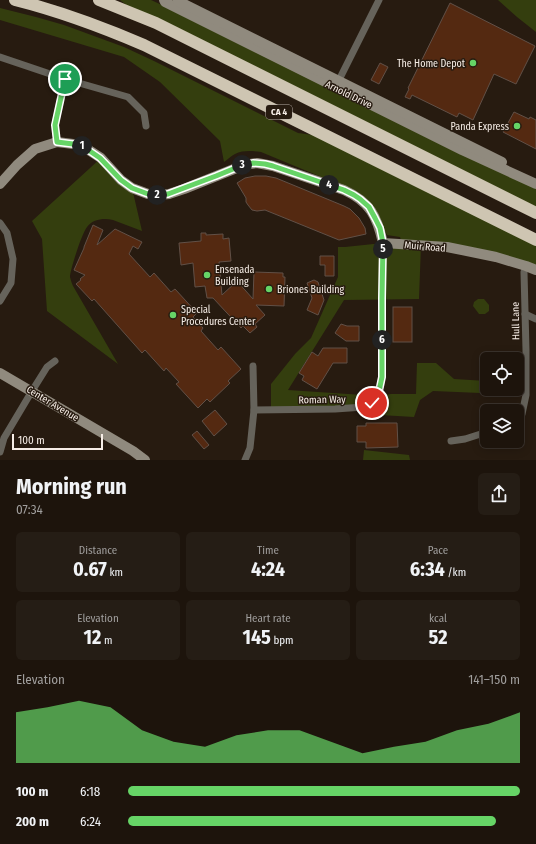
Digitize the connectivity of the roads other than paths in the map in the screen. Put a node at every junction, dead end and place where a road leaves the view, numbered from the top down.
1 (15, 0) edge
2 (99, 0) edge
3 (177, 0) edge
4 (379, 0) edge
5 (165, 1) edge
6 (0, 58) edge
7 (65, 79) junction
8 (337, 83) junction
9 (146, 126) dead end
10 (57, 142) junction
11 (536, 179) edge
12 (0, 184) edge
13 (536, 184) edge
14 (536, 213) edge
15 (0, 223) edge
16 (536, 240) edge
17 (383, 243) junction
18 (526, 266) junction
19 (536, 270) edge
20 (0, 301) edge
21 (525, 314) junction
22 (536, 319) edge
23 (55, 361) dead end
24 (253, 366) dead end
25 (0, 373) edge
26 (32, 391) junction
27 (524, 404) edge
28 (254, 410) junction
29 (480, 434) edge
30 (451, 441) dead end
31 (0, 452) edge
32 (145, 460) edge
33 (244, 460) edge

1 - 16 highway, CA 4
2 - 14 highway, CA 4
3 - 8 street, Arnold Drive
4 - 8 street
5 - 8 street, Arnold Drive
6 - 7 street
7 - 9 street
7 - 10 street
8 - 11 street, Arnold Drive
8 - 13 street, Arnold Drive
10 - 12 street
10 - 17 street
15 - 20 street
17 - 18 street, Muir Road
17 - 28 street, Roman Way
18 - 19 street, Muir Road
18 - 21 street, Hull Lane
21 - 22 street
21 - 27 street, Hull Lane
23 - 26 street
24 - 28 street
25 - 26 street, Center Avenue
26 - 31 street
26 - 32 street, Center Avenue
28 - 33 street
29 - 30 street

